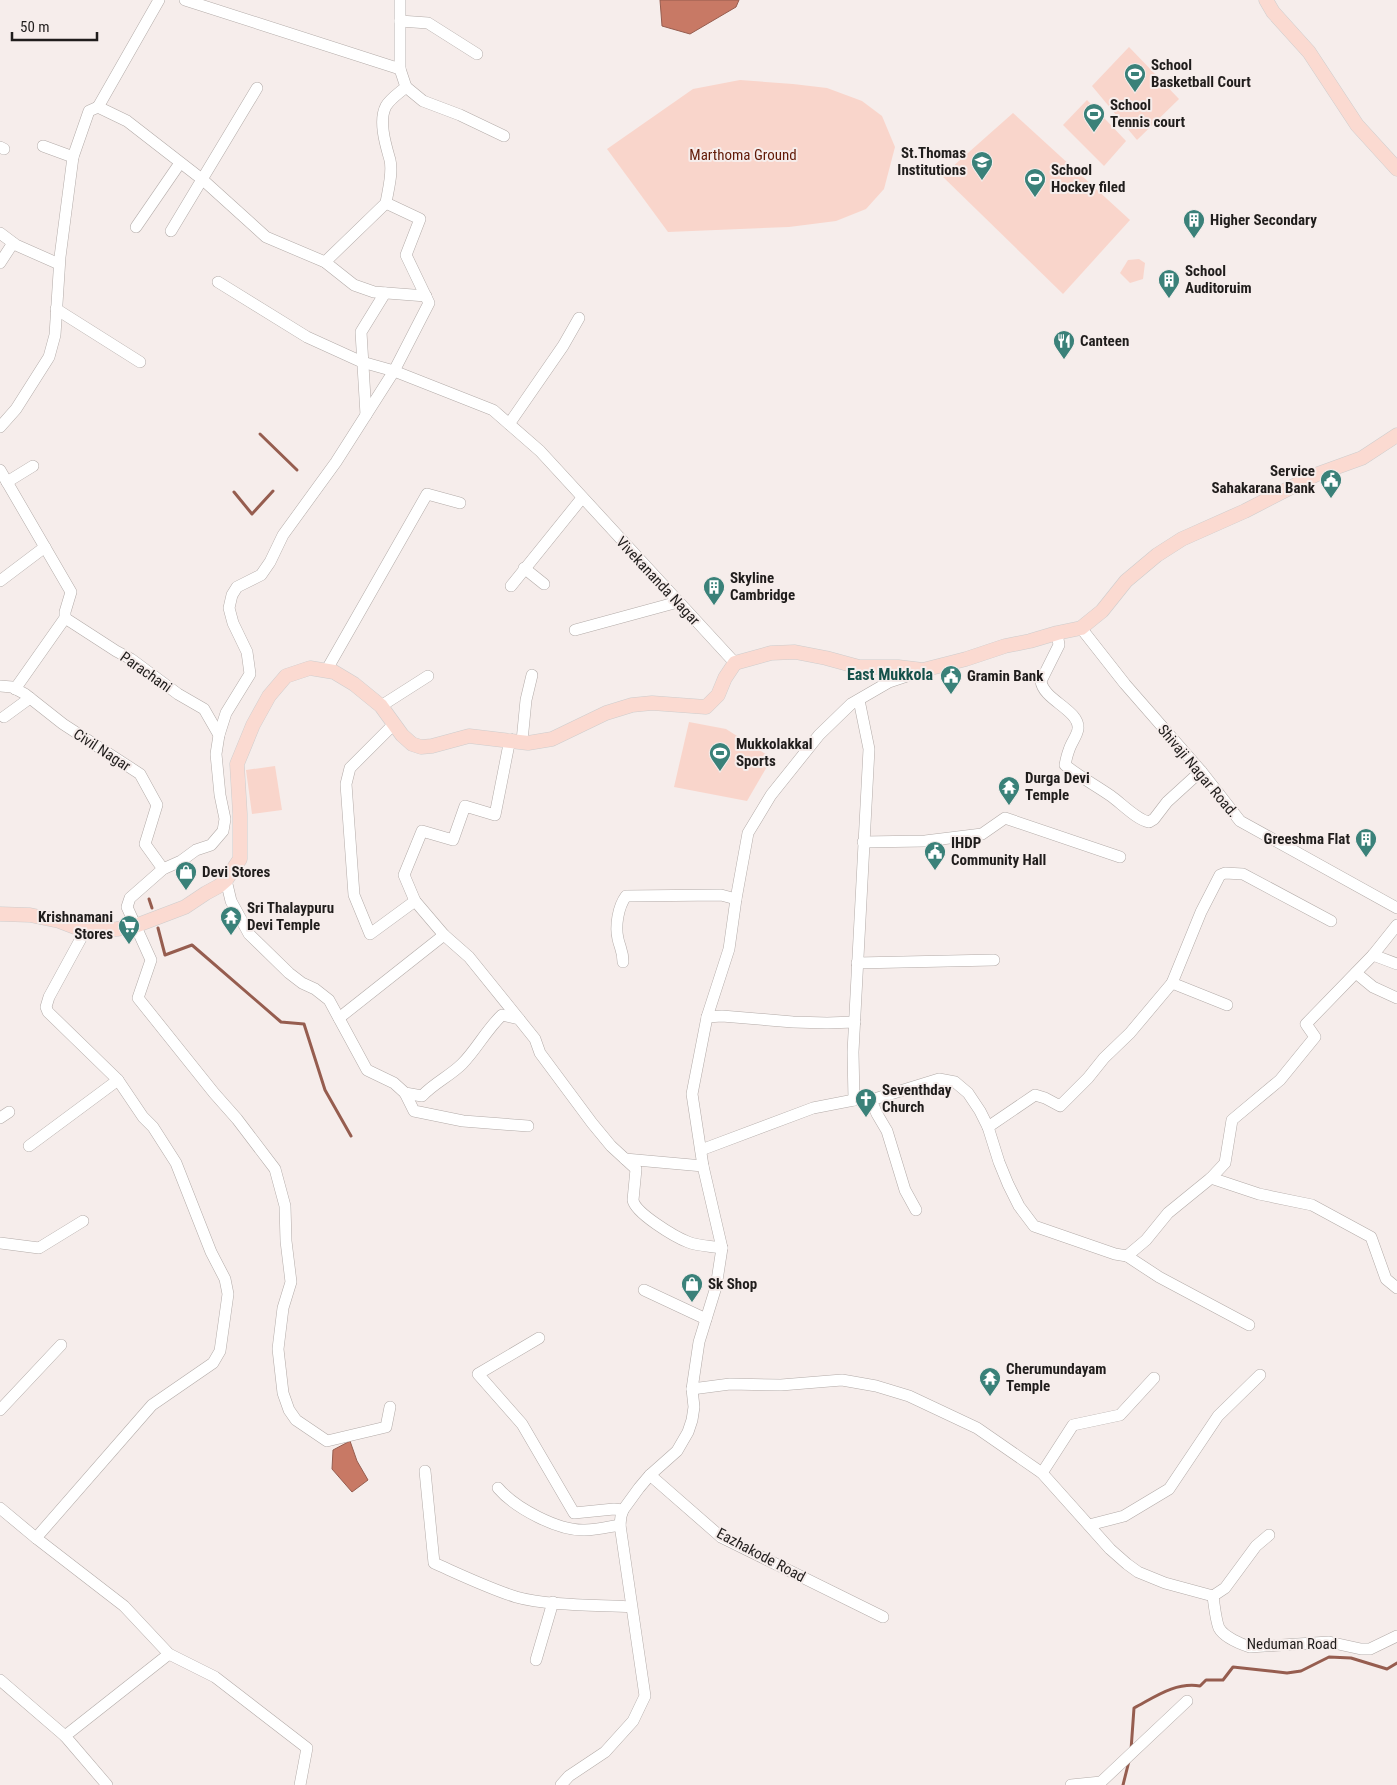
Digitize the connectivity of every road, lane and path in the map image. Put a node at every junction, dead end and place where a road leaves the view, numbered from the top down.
1 (159, 0) edge
2 (185, 0) edge
3 (400, 0) edge
4 (1266, 0) edge
5 (400, 21) junction
6 (477, 54) dead end
7 (400, 69) junction
8 (406, 87) junction
9 (257, 88) dead end
10 (98, 107) junction
11 (504, 136) dead end
12 (43, 146) dead end
13 (73, 157) junction
14 (180, 163) junction
15 (1397, 169) edge
16 (203, 180) junction
17 (386, 203) junction
18 (136, 227) dead end
19 (172, 231) dead end
20 (0, 233) edge
21 (13, 243) junction
22 (325, 262) junction
23 (0, 263) edge
24 (59, 264) junction
25 (218, 282) dead end
26 (385, 293) junction
27 (426, 296) junction
28 (56, 308) junction
29 (579, 318) dead end
30 (140, 362) dead end
31 (362, 362) junction
32 (394, 371) junction
33 (366, 415) junction
34 (509, 424) junction
35 (0, 427) edge
36 (1397, 435) edge
37 (33, 466) dead end
38 (0, 470) edge
39 (7, 482) junction
40 (582, 498) junction
41 (460, 504) dead end
42 (45, 547) junction
43 (524, 568) junction
44 (0, 581) edge
45 (544, 584) dead end
46 (511, 586) dead end
47 (678, 602) junction
48 (65, 618) junction
49 (1081, 628) junction
50 (575, 630) dead end
51 (1057, 633) junction
52 (735, 663) junction
53 (923, 670) junction
54 (326, 671) junction
55 (532, 675) dead end
56 (428, 676) dead end
57 (0, 686) edge
58 (15, 689) junction
59 (30, 698) junction
60 (859, 700) junction
61 (381, 706) junction
62 (4, 717) dead end
63 (393, 725) junction
64 (219, 735) junction
65 (516, 741) junction
66 (1201, 771) junction
67 (863, 842) junction
68 (1120, 857) dead end
69 (163, 869) junction
70 (226, 880) junction
71 (736, 899) junction
72 (414, 901) junction
73 (1397, 908) edge
74 (0, 914) edge
75 (1331, 921) dead end
76 (135, 926) junction
77 (1395, 929) edge
78 (85, 932) junction
79 (444, 935) junction
80 (1373, 955) junction
81 (994, 960) dead end
82 (623, 962) dead end
83 (857, 963) junction
84 (1397, 964) edge
85 (1356, 974) junction
86 (1172, 982) junction
87 (1397, 998) edge
88 (1228, 1005) dead end
89 (708, 1017) junction
90 (339, 1018) junction
91 (519, 1018) junction
92 (855, 1022) junction
93 (118, 1080) junction
94 (405, 1093) junction
95 (854, 1100) junction
96 (871, 1100) junction
97 (528, 1126) dead end
98 (988, 1127) junction
99 (30, 1146) dead end
100 (701, 1150) junction
101 (625, 1159) junction
102 (703, 1166) junction
103 (1211, 1178) junction
104 (916, 1210) dead end
105 (83, 1221) dead end
106 (0, 1243) edge
107 (722, 1248) junction
108 (1127, 1256) junction
109 (1397, 1288) edge
110 (644, 1290) dead end
111 (706, 1319) junction
112 (1249, 1325) dead end
113 (539, 1338) dead end
114 (61, 1345) dead end
115 (1260, 1375) dead end
116 (1154, 1378) dead end
117 (692, 1389) junction
118 (390, 1407) dead end
119 (0, 1410) edge
120 (425, 1471) dead end
121 (1042, 1473) junction
122 (650, 1475) junction
123 (498, 1488) dead end
124 (0, 1508) edge
125 (624, 1510) junction
126 (1089, 1524) junction
127 (620, 1525) junction
128 (1269, 1535) dead end
129 (36, 1538) junction
130 (1213, 1596) junction
131 (553, 1602) junction
132 (631, 1607) junction
133 (883, 1617) dead end
134 (1397, 1636) edge
135 (168, 1654) junction
136 (536, 1660) dead end
137 (0, 1680) edge
138 (1187, 1701) dead end
139 (65, 1736) junction
140 (1102, 1784) edge
141 (108, 1785) edge
142 (300, 1785) edge
143 (561, 1785) edge
144 (1071, 1785) edge

1 - 10 street
2 - 7 street
3 - 5 street
4 - 15 main road
5 - 6 street
5 - 7 street
7 - 8 street
8 - 11 street
8 - 17 street
9 - 16 street
10 - 13 street
10 - 14 street
12 - 13 street
13 - 24 street
14 - 16 street
14 - 18 street
16 - 19 street
16 - 22 street
17 - 22 street
17 - 27 street
20 - 21 street
21 - 23 street
21 - 24 street
22 - 26 street
24 - 28 street
25 - 31 street, Vivekananda Nagar
26 - 27 street
26 - 31 street
27 - 32 street
28 - 30 street
28 - 35 street
29 - 34 street
31 - 32 street, Vivekananda Nagar
31 - 33 street
32 - 33 street
32 - 34 street, Vivekananda Nagar
33 - 64 street
34 - 40 street, Vivekananda Nagar
36 - 49 main road
37 - 39 street
38 - 39 street
39 - 42 street
40 - 43 street
40 - 47 street, Vivekananda Nagar
41 - 54 street
42 - 44 street
42 - 48 street
43 - 45 street
43 - 46 street
47 - 50 street
47 - 52 street, Vivekananda Nagar
48 - 58 street
48 - 64 street, Parachani
49 - 51 main road
49 - 66 street, Shivaji Nagar Road.
51 - 53 main road
51 - 66 street
52 - 53 main road
52 - 65 main road
53 - 60 street
54 - 61 main road
54 - 70 main road
55 - 65 street
56 - 61 street
57 - 58 street, Civil Nagar
58 - 59 street, Civil Nagar
59 - 62 street
59 - 69 street, Civil Nagar
60 - 67 street
60 - 71 street
61 - 63 main road
63 - 65 main road
63 - 72 street
64 - 69 street
65 - 72 street
66 - 73 street, Shivaji Nagar Road.
67 - 68 street
67 - 83 street
69 - 76 street
70 - 76 main road
70 - 90 street
71 - 82 street
71 - 89 street
72 - 79 street
74 - 78 main road
75 - 86 street
76 - 78 main road
76 - 118 street
77 - 80 street
78 - 93 street
79 - 90 street
79 - 91 street
80 - 84 street
80 - 85 street
81 - 83 street
83 - 92 street
85 - 87 street
85 - 103 street
86 - 88 street
86 - 98 street
89 - 92 street
89 - 100 street
90 - 94 street
91 - 94 street
91 - 101 street
92 - 95 street
93 - 99 street
93 - 129 street
94 - 97 street
95 - 96 street
95 - 100 street
96 - 98 street
96 - 104 street
98 - 108 street
100 - 102 street
101 - 102 street
101 - 107 street
102 - 107 street
103 - 108 street
103 - 109 street
105 - 106 street
107 - 111 street
108 - 112 street
110 - 111 street
111 - 117 street
113 - 125 street
114 - 119 street
115 - 126 street
116 - 121 street
117 - 121 street
117 - 122 street
120 - 131 street
121 - 126 street
122 - 125 street
122 - 133 street, Eazhakode Road
123 - 127 street
124 - 129 street
125 - 127 street
126 - 130 street
127 - 132 street
128 - 130 street
129 - 135 street
130 - 134 street, Neduman Road
131 - 132 street
131 - 136 street
132 - 143 street
135 - 139 street
135 - 142 street
137 - 139 street
138 - 140 street
139 - 141 street
140 - 144 street

